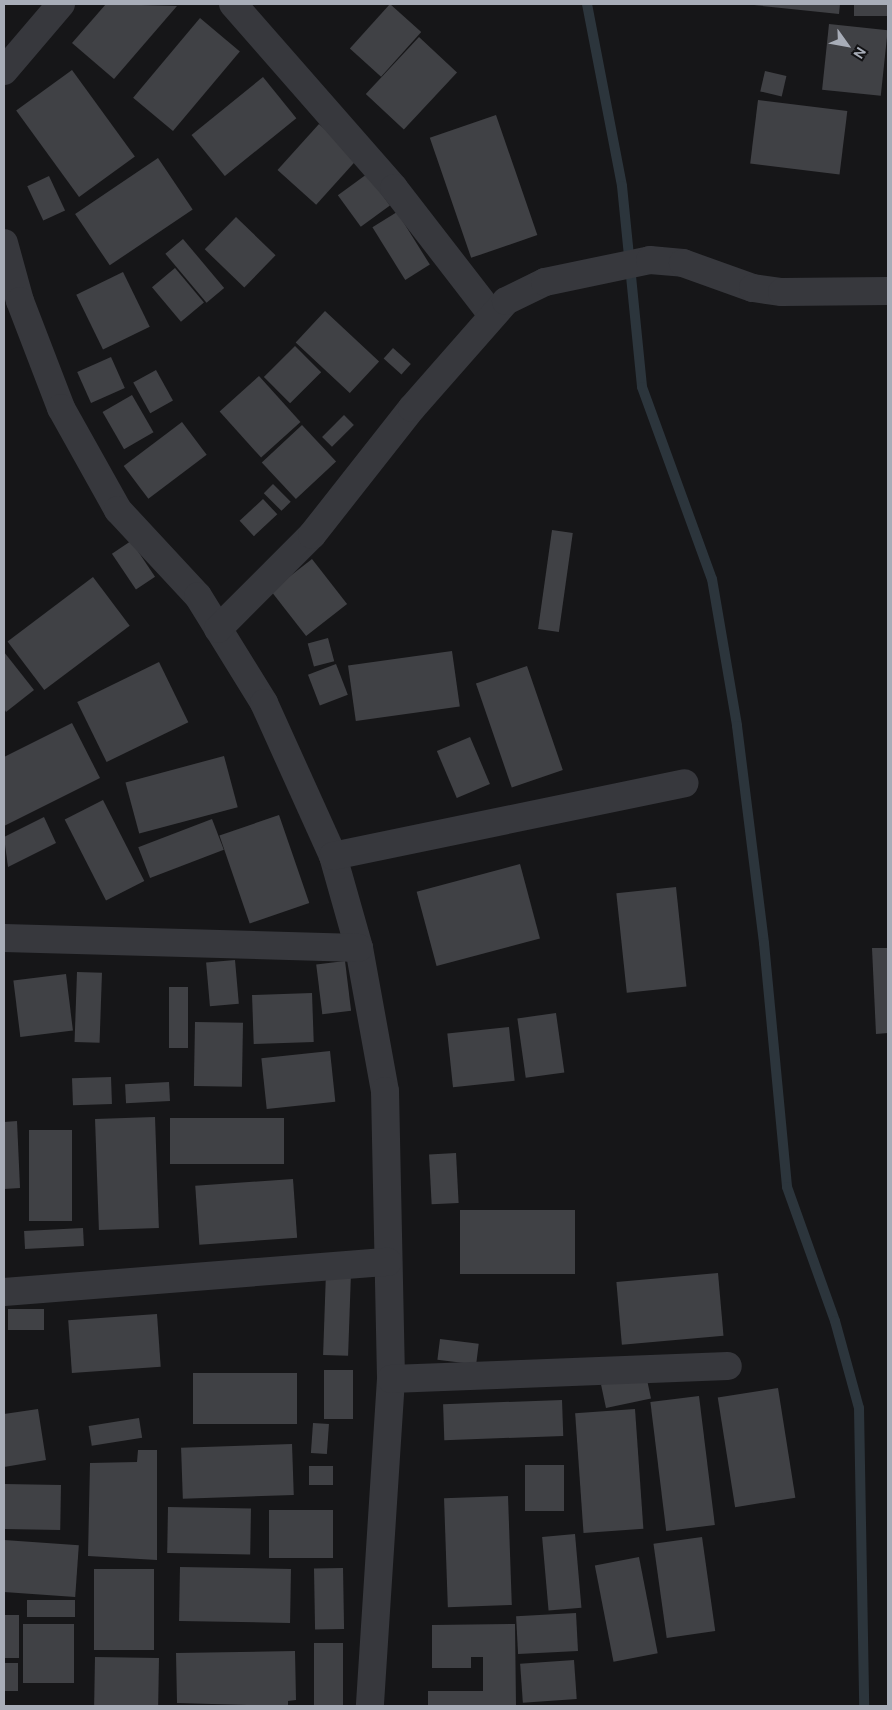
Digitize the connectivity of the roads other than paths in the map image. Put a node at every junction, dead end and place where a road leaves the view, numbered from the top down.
1 (61, 4) edge
2 (233, 4) edge
3 (4, 71) edge
4 (4, 244) edge
5 (888, 291) edge
6 (12, 308) edge
7 (492, 315) junction
8 (218, 629) junction
9 (686, 783) dead end
10 (333, 856) junction
11 (4, 938) edge
12 (358, 948) junction
13 (388, 1262) junction
14 (4, 1292) edge
15 (728, 1366) dead end
16 (391, 1379) junction
17 (370, 1706) edge

1 - 3 street
2 - 7 street
4 - 6 street
5 - 7 street
6 - 8 street
7 - 8 street
8 - 10 street
9 - 10 street
10 - 12 street
11 - 12 street
12 - 13 street
13 - 14 street
13 - 16 street
15 - 16 street
16 - 17 street

